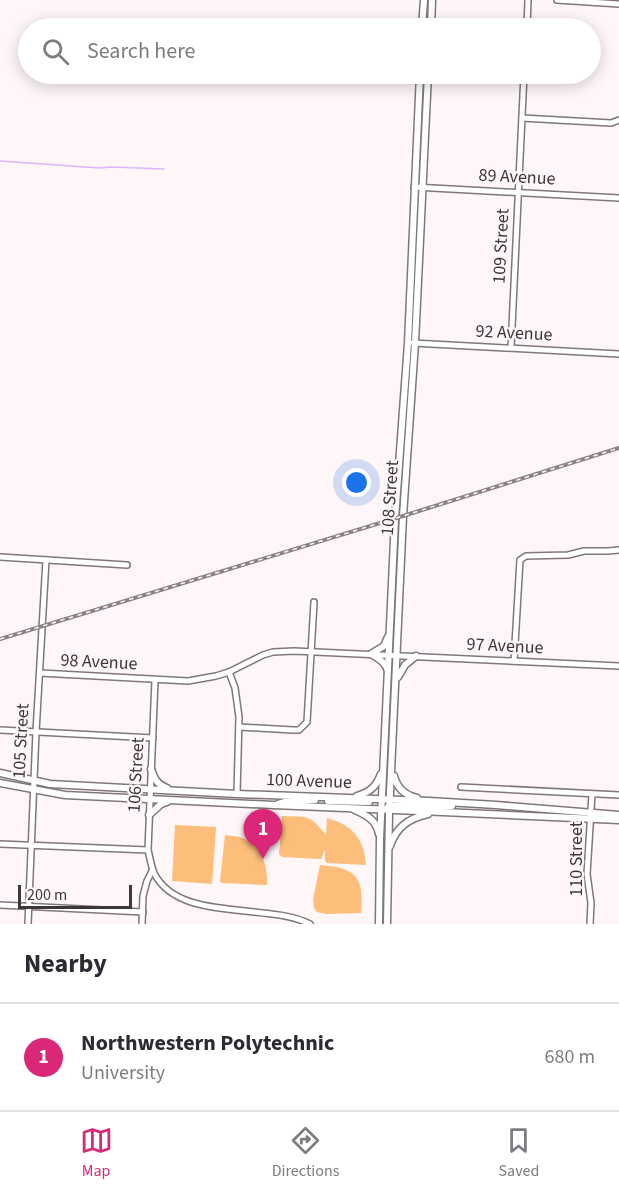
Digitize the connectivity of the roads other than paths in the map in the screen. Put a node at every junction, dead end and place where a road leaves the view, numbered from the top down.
1 (424, 0) edge
2 (432, 0) edge
3 (528, 0) edge
4 (557, 0) edge
5 (619, 4) edge
6 (423, 18) edge
7 (431, 18) edge
8 (527, 18) edge
9 (419, 84) edge
10 (427, 84) edge
11 (524, 84) edge
12 (522, 118) junction
13 (619, 120) edge
14 (414, 187) junction
15 (422, 187) junction
16 (518, 192) junction
17 (619, 198) edge
18 (411, 343) junction
19 (511, 348) junction
20 (619, 354) edge
21 (619, 550) edge
22 (0, 557) edge
23 (45, 560) junction
24 (127, 565) dead end
25 (314, 602) dead end
26 (391, 628) junction
27 (311, 652) junction
28 (371, 654) junction
29 (389, 655) junction
30 (397, 656) junction
31 (416, 656) junction
32 (514, 661) junction
33 (619, 666) edge
34 (229, 672) junction
35 (40, 673) junction
36 (388, 674) junction
37 (155, 680) junction
38 (396, 680) junction
39 (239, 727) junction
40 (0, 730) edge
41 (36, 732) junction
42 (153, 738) junction
43 (384, 766) junction
44 (392, 767) junction
45 (152, 769) junction
46 (0, 773) edge
47 (34, 781) junction
48 (0, 783) edge
49 (461, 787) dead end
50 (34, 790) junction
51 (151, 790) junction
52 (182, 791) junction
53 (237, 794) junction
54 (592, 794) junction
55 (619, 795) edge
56 (350, 797) junction
57 (150, 800) junction
58 (170, 801) junction
59 (429, 801) junction
60 (382, 803) junction
61 (390, 805) junction
62 (496, 805) junction
63 (273, 806) junction
64 (350, 808) junction
65 (443, 812) junction
66 (149, 815) junction
67 (619, 815) edge
68 (591, 816) junction
69 (619, 820) edge
70 (380, 839) junction
71 (0, 843) edge
72 (32, 845) junction
73 (148, 850) junction
74 (387, 866) junction
75 (152, 870) junction
76 (157, 878) junction
77 (143, 896) junction
78 (0, 905) edge
79 (29, 906) junction
80 (143, 912) junction
81 (28, 924) edge
82 (142, 924) edge
83 (310, 924) edge
84 (379, 924) edge
85 (387, 924) edge
86 (590, 924) edge

1 - 6 main road
2 - 7 main road
3 - 8 street
4 - 5 street
9 - 14 main road, 108 Street
10 - 15 main road, 108 Street
11 - 12 street, 109 Street
12 - 13 street
12 - 16 street, 109 Street
14 - 15 street, 89 Avenue
14 - 18 main road, 108 Street
15 - 16 street, 89 Avenue
15 - 18 main road, 108 Street
16 - 17 street, 89 Avenue
16 - 19 street, 109 Street
18 - 19 street, 92 Avenue
18 - 26 main road, 108 Street
18 - 30 main road, 108 Street
19 - 20 street, 92 Avenue
21 - 32 street
22 - 23 street
23 - 24 street
23 - 35 street, 105 Street
25 - 27 street
26 - 28 main road
26 - 29 main road, 108 Street
27 - 28 street, 97 Avenue
27 - 34 street, 98 Avenue
27 - 39 street
28 - 29 street, 97 Avenue
28 - 36 main road
29 - 30 street, 97 Avenue
29 - 36 main road, 108 Street
30 - 31 street, 97 Avenue
30 - 38 main road, 108 Street
31 - 32 street, 97 Avenue
31 - 38 main road
32 - 33 street, 97 Avenue
34 - 37 street, 98 Avenue
34 - 39 street
35 - 37 street, 98 Avenue
35 - 41 street, 105 Street
36 - 43 main road, 108 Street
37 - 42 street, 106 Street
38 - 44 main road, 108 Street
39 - 53 street
40 - 41 street
41 - 42 street
41 - 47 street, 105 Street
42 - 45 street, 106 Street
43 - 56 main road
43 - 60 main road, 108 Street
44 - 59 main road
44 - 61 main road, 108 Street
45 - 51 street, 106 Street
45 - 52 main road
46 - 47 main road, 100 Avenue
47 - 50 street, 105 Street
47 - 51 main road, 100 Avenue
48 - 50 main road, 100 Avenue
49 - 54 street
50 - 57 main road, 100 Avenue
50 - 72 street, 105 Street
51 - 52 main road, 100 Avenue
51 - 57 street, 106 Street
52 - 53 main road, 100 Avenue
53 - 56 main road, 100 Avenue
54 - 55 street
54 - 68 street, 110 Street
56 - 60 main road, 100 Avenue
57 - 58 main road, 100 Avenue
57 - 66 street, 106 Street
58 - 63 main road, 100 Avenue
58 - 66 main road
59 - 61 main road, 100 Avenue
59 - 62 main road, 100 Avenue
60 - 61 main road, 100 Avenue
60 - 61 main road
60 - 63 main road
60 - 64 main road, 100 Avenue
60 - 70 main road, 108 Street
61 - 62 main road
61 - 65 main road, 100 Avenue
61 - 74 main road, 108 Street
62 - 68 main road, 100 Avenue
63 - 64 main road, 100 Avenue
64 - 70 main road
65 - 68 main road, 100 Avenue
65 - 74 main road
66 - 73 street, 106 Street
67 - 68 main road, 100 Avenue
68 - 69 main road, 100 Avenue
68 - 86 street, 110 Street
70 - 84 main road, 108 Street
71 - 72 street
72 - 73 street
72 - 79 street, 105 Street
73 - 75 street, 106 Street
74 - 85 main road, 108 Street
75 - 76 street, 106 Street
75 - 77 street
76 - 77 street
76 - 83 street, 106 Street
77 - 80 street
78 - 79 street
79 - 80 street
79 - 81 street, 105 Street
80 - 82 street

